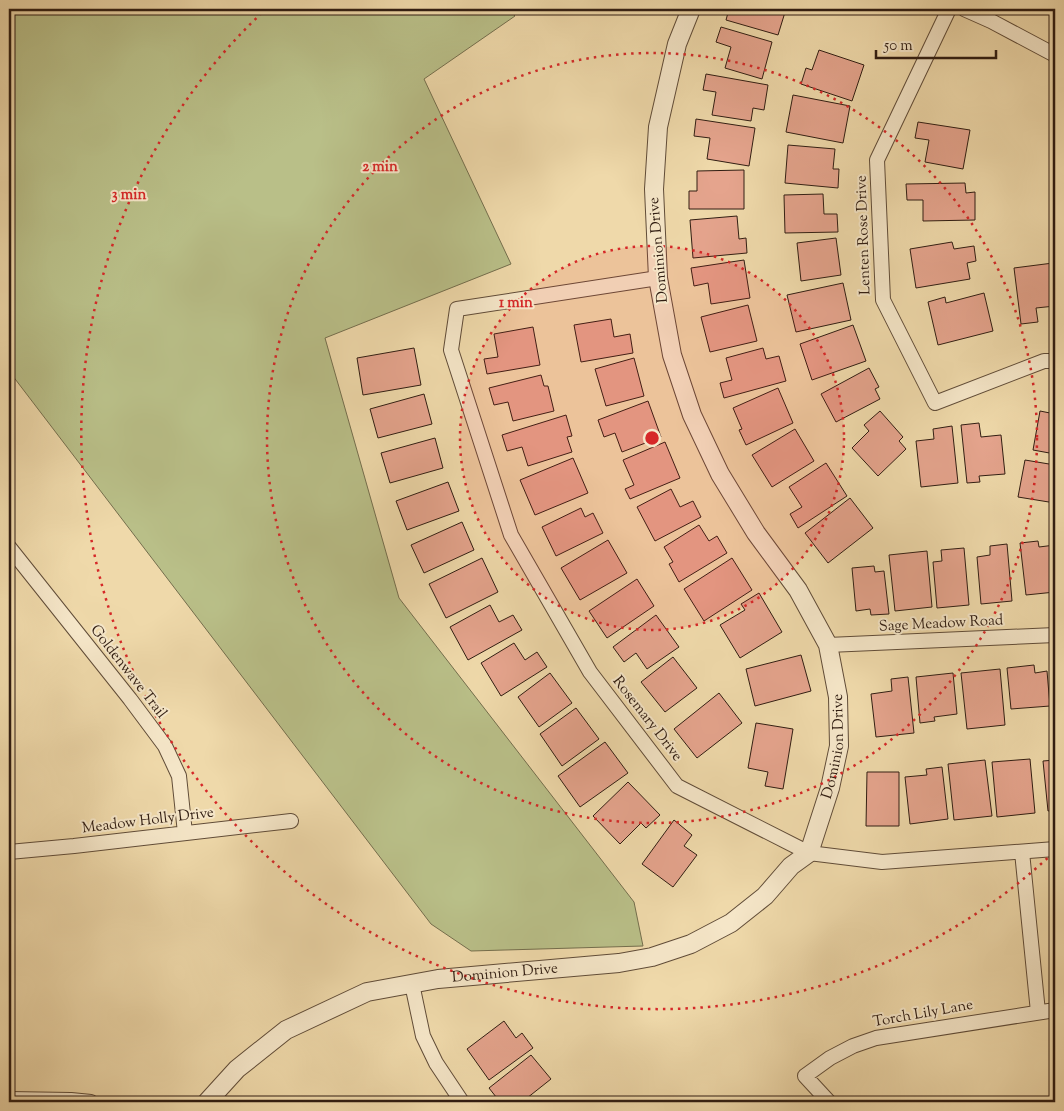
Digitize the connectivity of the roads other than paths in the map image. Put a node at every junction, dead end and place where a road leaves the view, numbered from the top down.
1 (691, 9) edge
2 (949, 9) edge
3 (964, 9) edge
4 (1055, 55) edge
5 (658, 278) junction
6 (1055, 361) edge
7 (9, 547) edge
8 (1055, 635) edge
9 (828, 645) junction
10 (291, 821) dead end
11 (185, 834) junction
12 (1055, 848) edge
13 (9, 852) edge
14 (1022, 852) junction
15 (809, 853) junction
16 (412, 984) junction
17 (1055, 1010) edge
18 (1038, 1012) junction
19 (9, 1099) edge
20 (91, 1102) edge
21 (207, 1102) edge
22 (462, 1102) edge
23 (829, 1102) edge

1 - 5 street, Dominion Drive
2 - 6 street, Lenten Rose Drive
3 - 4 street
5 - 9 street, Dominion Drive
5 - 15 street, Rosemary Drive
7 - 11 street, Goldenwave Trail
8 - 9 street, Sage Meadow Road
9 - 15 street, Dominion Drive
10 - 11 street, Meadow Holly Drive
11 - 13 street, Meadow Holly Drive
12 - 14 street, Rosemary Drive
14 - 15 street, Rosemary Drive
14 - 18 street
15 - 16 street, Dominion Drive
16 - 21 street, Dominion Drive
16 - 22 street
17 - 18 street, Torch Lily Lane
18 - 23 street, Torch Lily Lane
19 - 20 street

